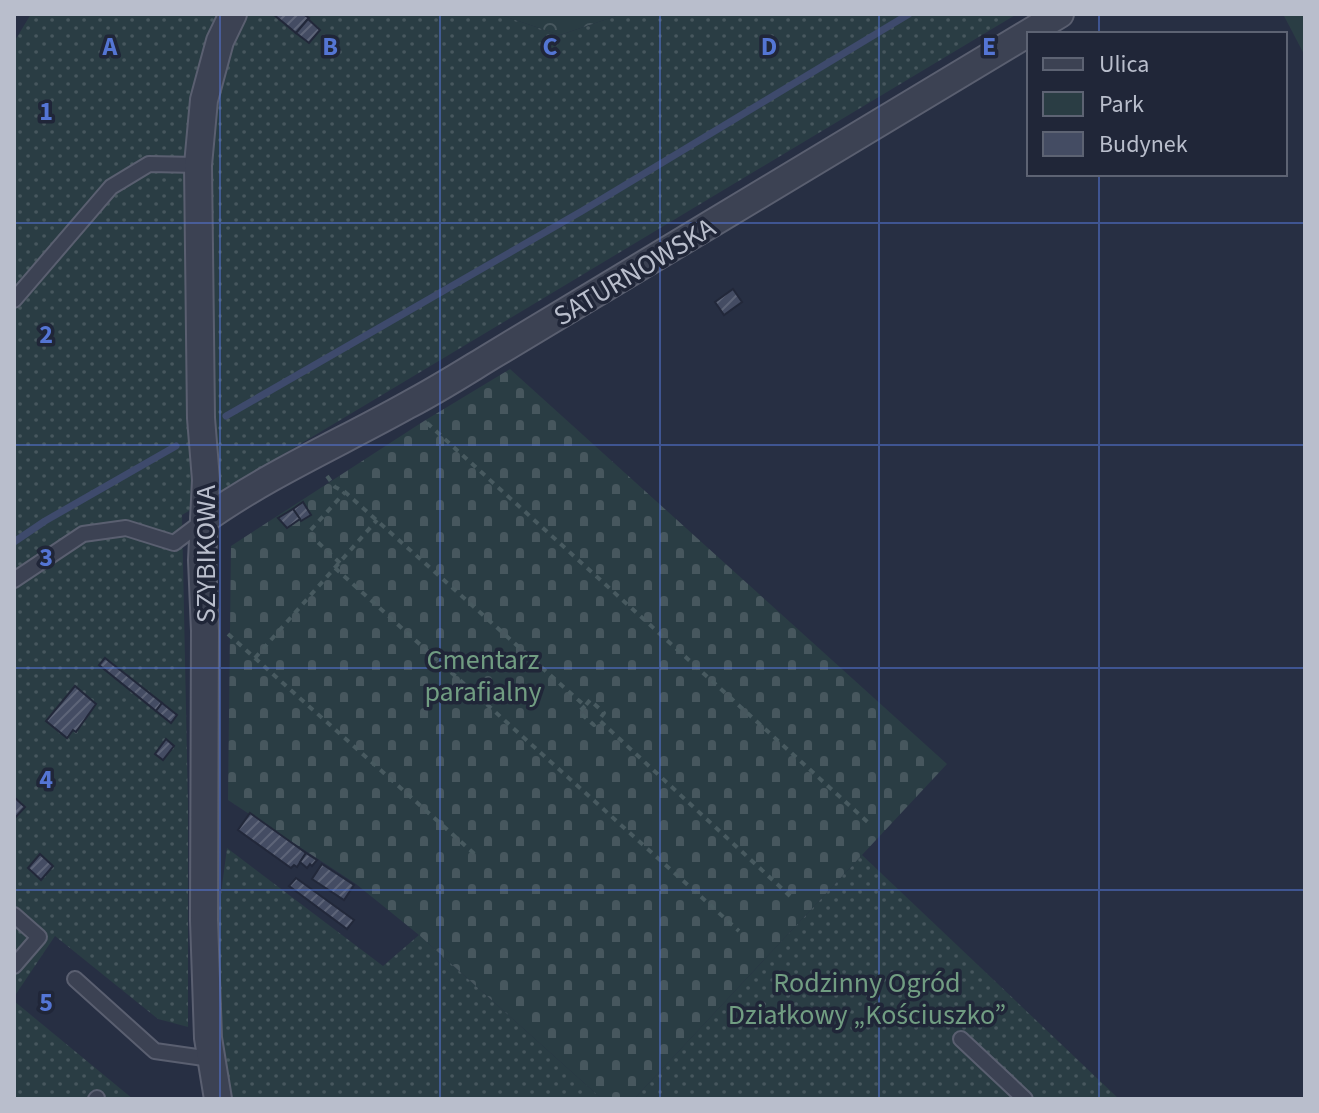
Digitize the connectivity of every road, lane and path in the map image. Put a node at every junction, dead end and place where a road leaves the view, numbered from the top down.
1 (233, 14) edge
2 (1060, 14) edge
3 (1030, 32) edge
4 (1027, 34) edge
5 (198, 165) junction
6 (14, 300) edge
7 (424, 421) dead end
8 (204, 520) junction
9 (377, 520) junction
10 (340, 563) junction
11 (335, 568) junction
12 (14, 580) edge
13 (222, 632) dead end
14 (255, 658) junction
15 (585, 706) junction
16 (599, 720) junction
17 (871, 825) dead end
18 (478, 857) dead end
19 (790, 896) dead end
20 (14, 915) edge
21 (739, 931) dead end
22 (14, 966) edge
23 (75, 979) dead end
24 (961, 1039) dead end
25 (211, 1059) junction
26 (218, 1099) edge
27 (1025, 1099) edge

1 - 5 street, SZYBIKOWA
2 - 3 street, SATURNOWSKA
4 - 8 street, SATURNOWSKA
5 - 6 lane
5 - 8 street, SZYBIKOWA
7 - 17 path
8 - 12 lane
8 - 25 street, SZYBIKOWA
9 - 10 path
9 - 10 path
9 - 15 path
10 - 11 path
11 - 14 path
11 - 21 path
13 - 14 path
14 - 18 path
15 - 16 path
15 - 16 path
16 - 19 path
20 - 22 lane
23 - 25 lane
24 - 27 lane
25 - 26 street, SZYBIKOWA

